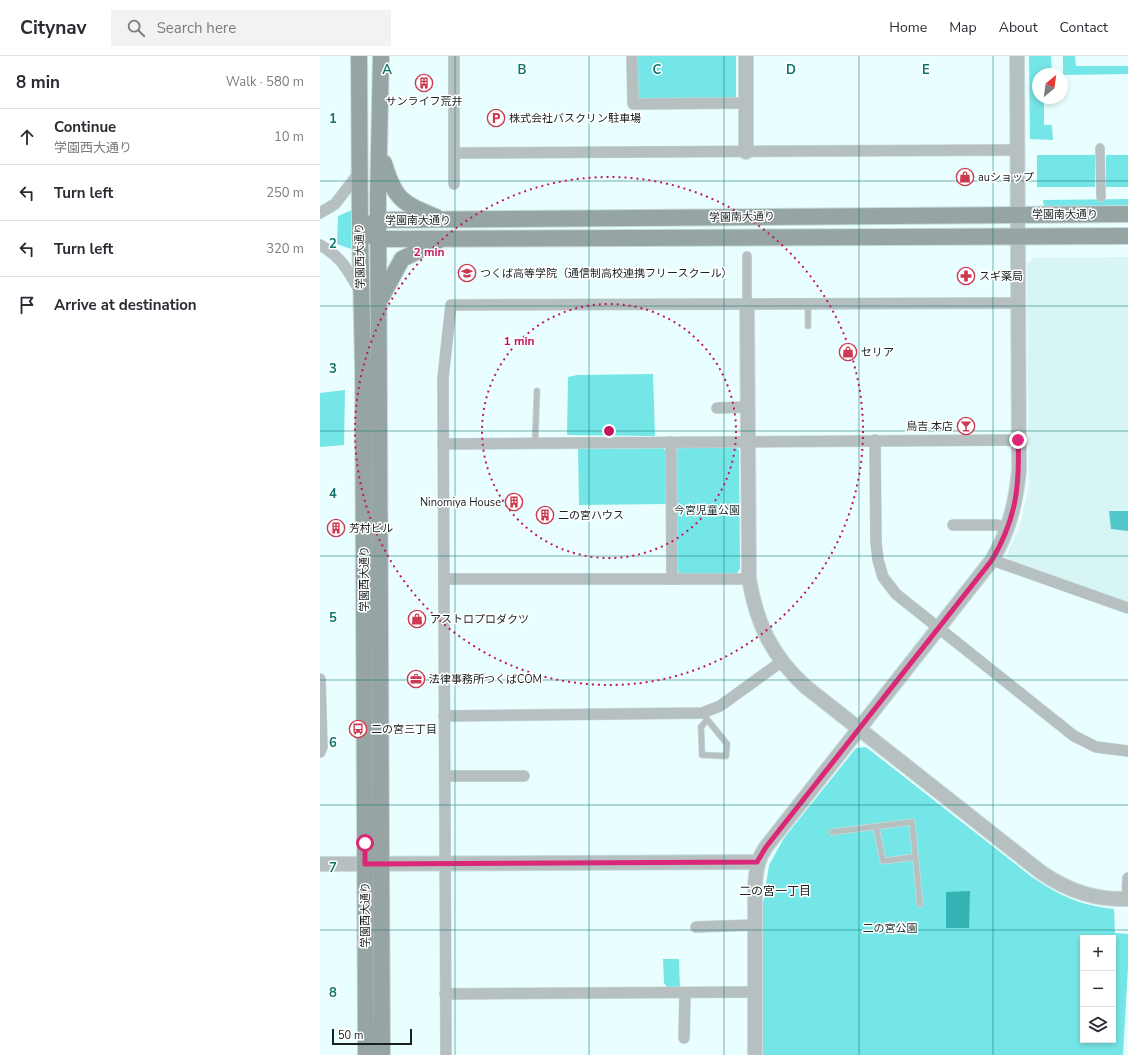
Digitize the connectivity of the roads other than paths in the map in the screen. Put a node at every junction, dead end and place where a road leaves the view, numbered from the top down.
1 (359, 56) edge
2 (381, 56) edge
3 (454, 56) edge
4 (632, 56) edge
5 (746, 56) edge
6 (1017, 56) edge
7 (746, 103) junction
8 (380, 148) junction
9 (1100, 148) dead end
10 (1018, 150) junction
11 (746, 152) junction
12 (454, 153) junction
13 (359, 173) junction
14 (454, 184) dead end
15 (1101, 197) dead end
16 (320, 213) edge
17 (1018, 214) junction
18 (1128, 214) edge
19 (378, 220) junction
20 (444, 220) junction
21 (360, 230) junction
22 (1018, 236) junction
23 (1128, 236) edge
24 (443, 238) junction
25 (378, 239) junction
26 (320, 245) edge
27 (747, 256) dead end
28 (361, 294) junction
29 (379, 302) junction
30 (1018, 303) junction
31 (747, 304) junction
32 (808, 304) junction
33 (808, 326) dead end
34 (537, 391) dead end
35 (747, 407) junction
36 (718, 408) dead end
37 (875, 440) junction
38 (1018, 440) junction
39 (748, 441) junction
40 (671, 442) junction
41 (535, 443) junction
42 (443, 444) junction
43 (953, 525) dead end
44 (1008, 528) junction
45 (992, 560) junction
46 (444, 579) junction
47 (672, 579) junction
48 (749, 579) junction
49 (1128, 608) edge
50 (938, 629) junction
51 (781, 662) junction
52 (320, 679) edge
53 (444, 716) junction
54 (704, 716) junction
55 (859, 729) junction
56 (321, 749) edge
57 (1128, 750) edge
58 (445, 776) junction
59 (524, 776) dead end
60 (876, 827) junction
61 (832, 832) dead end
62 (915, 857) junction
63 (757, 862) junction
64 (320, 864) edge
65 (365, 864) junction
66 (382, 864) junction
67 (445, 864) junction
68 (1128, 878) edge
69 (1128, 899) edge
70 (920, 904) dead end
71 (754, 925) junction
72 (696, 927) dead end
73 (754, 992) junction
74 (685, 993) junction
75 (445, 994) junction
76 (684, 1038) dead end
77 (366, 1055) edge
78 (382, 1055) edge
79 (446, 1055) edge
80 (755, 1055) edge

1 - 13 main road, 学園西大通り
2 - 8 main road, 学園西大通り
3 - 12 street
4 - 7 street
5 - 7 street
6 - 10 street
7 - 11 street
8 - 19 main road, 学園西大通り
8 - 20 main road
9 - 15 street
10 - 11 street
10 - 17 street
11 - 12 street
12 - 14 street
13 - 16 street
13 - 21 main road, 学園西大通り
17 - 18 main road, 学園南大通り
17 - 20 main road, 学園南大通り
17 - 22 street
19 - 20 main road, 学園南大通り
19 - 21 main road, 学園南大通り
19 - 25 main road, 学園西大通り
21 - 25 main road, 学園南大通り
21 - 28 main road, 学園西大通り
22 - 23 main road, 学園南大通り
22 - 24 main road, 学園南大通り
22 - 30 street
24 - 25 main road, 学園南大通り
24 - 29 main road
25 - 29 main road, 学園西大通り
26 - 28 street
27 - 31 street
28 - 65 main road, 学園西大通り
29 - 66 main road, 学園西大通り
30 - 32 street
30 - 38 street
31 - 32 street
31 - 35 street
31 - 42 street
32 - 33 lane
34 - 41 lane
35 - 36 street
35 - 39 street
37 - 38 street
37 - 39 street
37 - 50 street
38 - 44 street
39 - 40 street
39 - 48 street
40 - 41 street
40 - 47 street
41 - 42 street
42 - 46 street
43 - 44 street
44 - 45 street
45 - 49 street
45 - 50 street
46 - 47 street
46 - 53 street
47 - 48 street
48 - 51 street
50 - 55 street
50 - 57 street
51 - 54 street
51 - 55 street
52 - 56 street
53 - 54 street
53 - 58 street
54 - 54 lane
55 - 63 street
55 - 69 street
58 - 59 street
58 - 67 street
60 - 61 lane
60 - 62 lane
60 - 62 lane
62 - 70 lane
63 - 67 street
63 - 71 street
64 - 65 street
65 - 66 street
65 - 77 main road, 学園西大通り
66 - 67 street
66 - 78 main road, 学園西大通り
67 - 75 street
68 - 69 street
71 - 72 street
71 - 73 street
73 - 74 street
73 - 80 street
74 - 75 street
74 - 76 street
75 - 79 street

